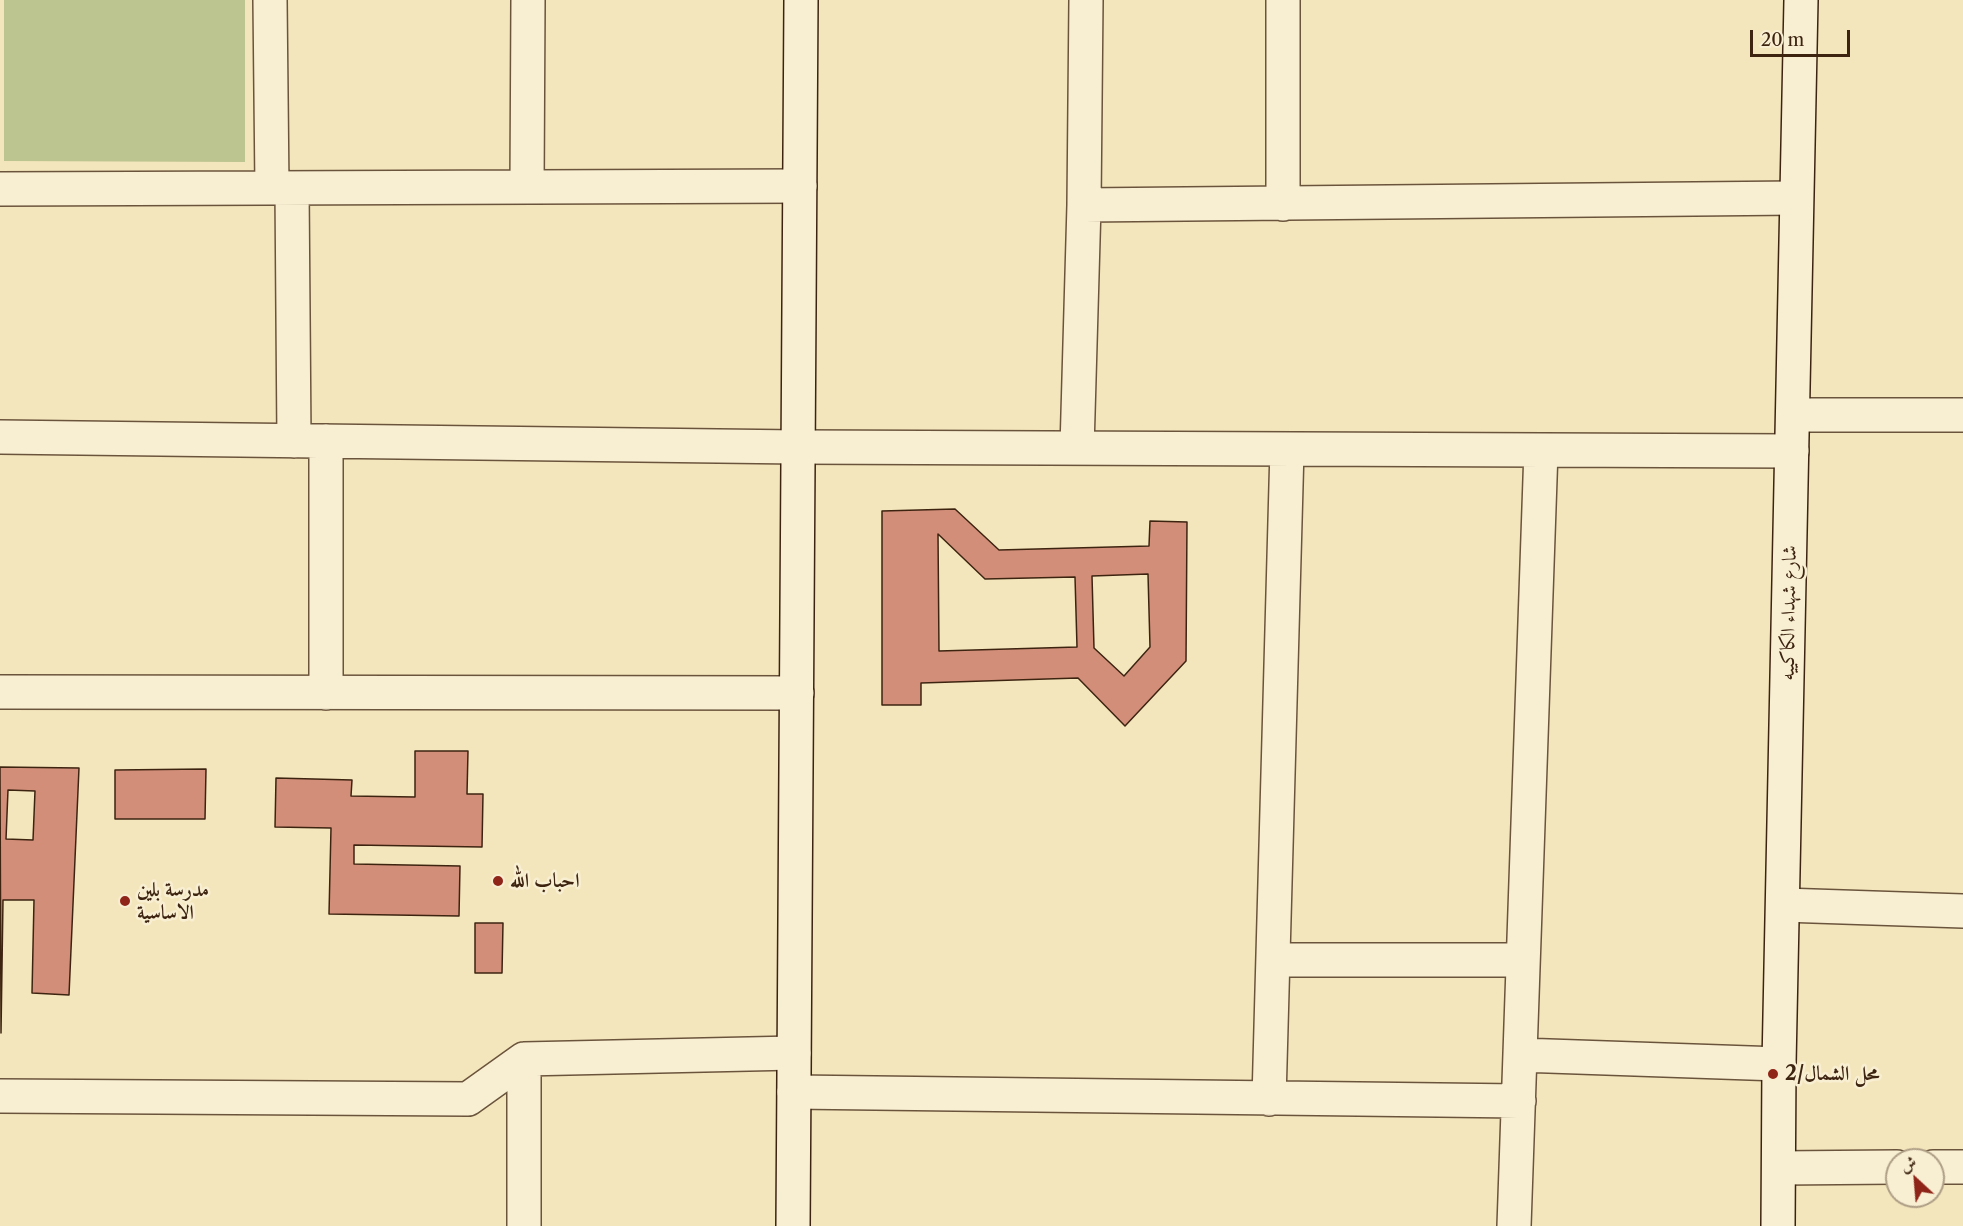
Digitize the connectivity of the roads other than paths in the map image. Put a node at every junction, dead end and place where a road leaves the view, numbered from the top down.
1 (270, 0) edge
2 (528, 0) edge
3 (801, 0) edge
4 (1086, 0) edge
5 (1283, 0) edge
6 (1801, 0) edge
7 (800, 186) junction
8 (527, 187) junction
9 (282, 188) junction
10 (0, 189) edge
11 (1796, 198) junction
12 (1283, 204) junction
13 (1084, 205) junction
14 (1793, 415) junction
15 (1963, 415) edge
16 (0, 437) edge
17 (310, 441) junction
18 (798, 447) junction
19 (1077, 448) junction
20 (1287, 449) junction
21 (1541, 450) junction
22 (1792, 451) junction
23 (0, 692) edge
24 (326, 693) junction
25 (797, 693) junction
26 (1783, 905) junction
27 (1963, 911) edge
28 (1273, 960) junction
29 (1523, 960) junction
30 (794, 1053) junction
31 (1520, 1055) junction
32 (524, 1059) junction
33 (1779, 1064) junction
34 (794, 1092) junction
35 (0, 1096) edge
36 (1269, 1098) junction
37 (1519, 1101) junction
38 (1885, 1167) edge
39 (1945, 1167) edge
40 (1963, 1167) edge
41 (1779, 1168) junction
42 (524, 1226) edge
43 (793, 1226) edge
44 (1514, 1226) edge
45 (1779, 1226) edge

1 - 9 street
2 - 8 street
3 - 7 street
4 - 13 street
5 - 12 street
6 - 11 street, شارع شهداء الكاكييه
7 - 8 street
7 - 18 street
8 - 9 street
9 - 10 street
9 - 17 street
11 - 12 street
11 - 14 street, شارع شهداء الكاكييه
12 - 13 street
13 - 19 street
14 - 15 street
14 - 22 street, شارع شهداء الكاكييه
16 - 17 street
17 - 18 street
17 - 24 street
18 - 19 street
18 - 25 street
19 - 20 street
20 - 21 street
20 - 28 street
21 - 22 street
21 - 29 street
22 - 26 street, شارع شهداء الكاكييه
23 - 24 street
24 - 25 street
25 - 30 street
26 - 27 street
26 - 33 street, شارع شهداء الكاكييه
28 - 29 street
28 - 36 street
29 - 31 street
30 - 32 street
30 - 34 street
31 - 33 street
31 - 37 street
32 - 35 street
32 - 42 street
33 - 41 street, شارع شهداء الكاكييه
34 - 36 street
34 - 43 street
36 - 37 street
37 - 44 street
38 - 41 street
39 - 40 street
41 - 45 street, شارع شهداء الكاكييه

